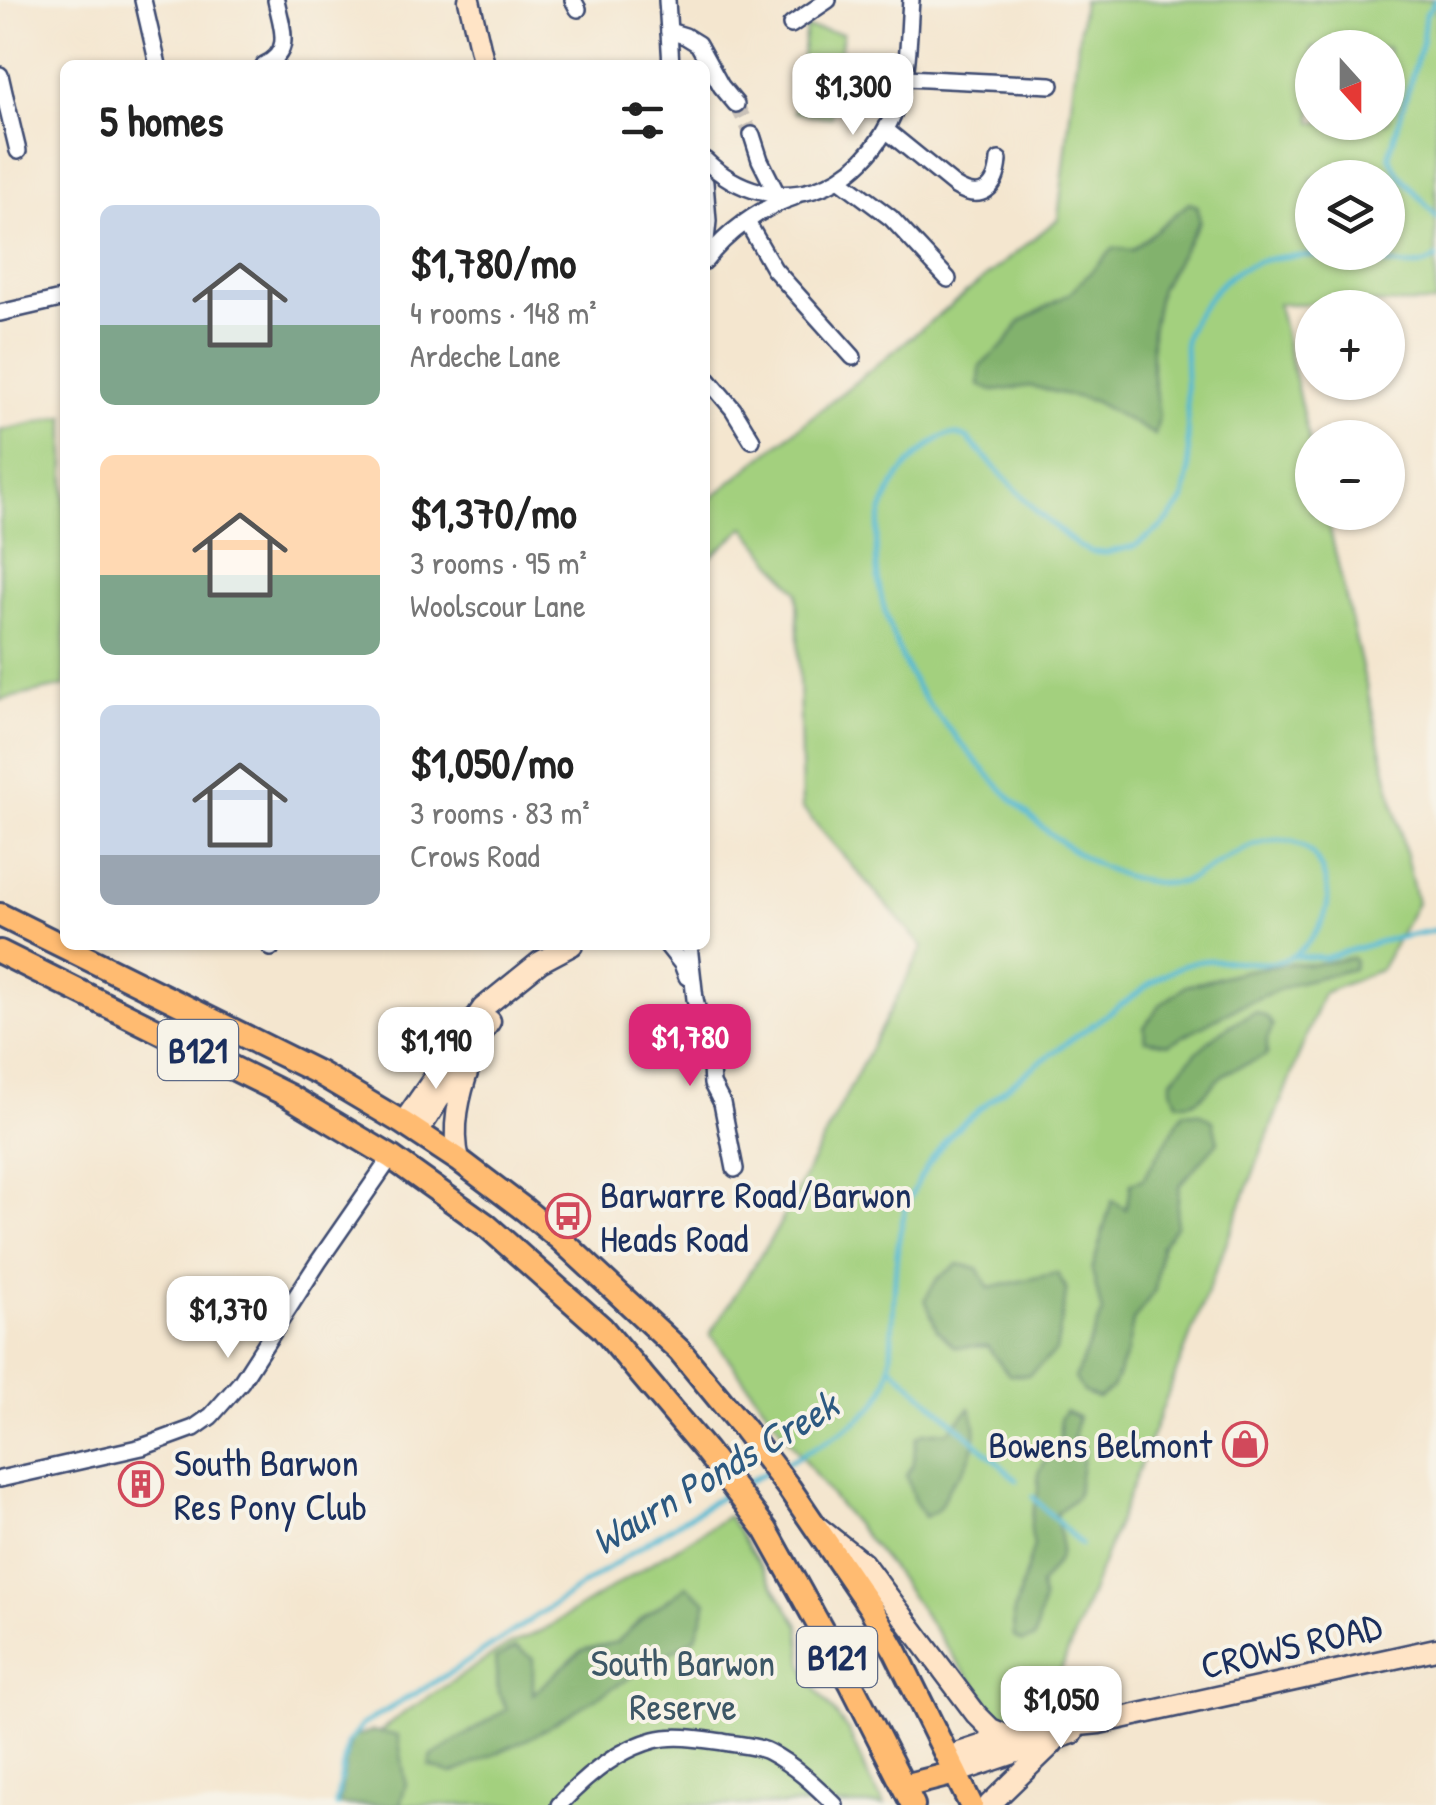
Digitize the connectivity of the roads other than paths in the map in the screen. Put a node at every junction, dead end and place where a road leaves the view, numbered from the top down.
1 (143, 0) edge
2 (276, 0) edge
3 (469, 0) edge
4 (666, 0) edge
5 (828, 0) edge
6 (912, 0) edge
7 (668, 25) junction
8 (791, 25) dead end
9 (157, 60) edge
10 (273, 60) edge
11 (483, 60) edge
12 (671, 60) edge
13 (707, 60) edge
14 (710, 66) edge
15 (0, 76) edge
16 (906, 78) junction
17 (1051, 85) dead end
18 (2, 98) edge
19 (736, 104) tunnel mouth
20 (886, 130) junction
21 (752, 135) tunnel mouth
22 (18, 150) dead end
23 (1000, 160) dead end
24 (710, 164) edge
25 (839, 179) junction
26 (807, 193) junction
27 (776, 194) junction
28 (748, 222) junction
29 (710, 255) edge
30 (948, 279) dead end
31 (60, 299) edge
32 (0, 313) edge
33 (853, 358) dead end
34 (710, 382) edge
35 (752, 440) dead end
36 (0, 915) edge
37 (60, 945) edge
38 (71, 950) edge
39 (564, 950) edge
40 (671, 950) edge
41 (691, 950) edge
42 (0, 952) edge
43 (527, 972) junction
44 (696, 999) junction
45 (484, 1030) junction
46 (410, 1128) junction
47 (390, 1157) junction
48 (459, 1160) junction
49 (736, 1168) dead end
50 (0, 1478) edge
51 (818, 1527) junction
52 (1436, 1648) edge
53 (1103, 1722) junction
54 (1007, 1736) junction
55 (1041, 1747) junction
56 (951, 1765) junction
57 (908, 1796) edge
58 (559, 1805) edge
59 (835, 1805) edge
60 (970, 1805) edge
61 (989, 1805) edge

1 - 9 street
2 - 10 street
3 - 11 street
4 - 7 street
5 - 8 street
6 - 16 street
7 - 12 street
7 - 13 street
14 - 19 street
15 - 18 street
16 - 17 street
16 - 20 street
18 - 22 street
20 - 23 street
20 - 25 street
21 - 27 street
24 - 27 street
25 - 26 street
25 - 30 street
26 - 27 street
26 - 28 street
28 - 29 street
28 - 33 street
31 - 32 street
34 - 35 street
36 - 37 main road, B121
38 - 46 main road, B121
39 - 43 street
40 - 44 street
41 - 44 street
42 - 47 main road, B121
43 - 45 street
43 - 46 street
44 - 49 street
45 - 46 street
45 - 48 street
46 - 47 main road
46 - 48 main road, B121
47 - 50 street
47 - 57 main road, B121
48 - 51 main road, B121
51 - 54 street
51 - 56 main road, B121
52 - 53 street, CROWS ROAD
53 - 54 street, CROWS ROAD
53 - 55 street, CROWS ROAD
54 - 56 street, CROWS ROAD
55 - 56 street
55 - 61 street
56 - 57 main road
56 - 60 main road, B121
58 - 59 street

